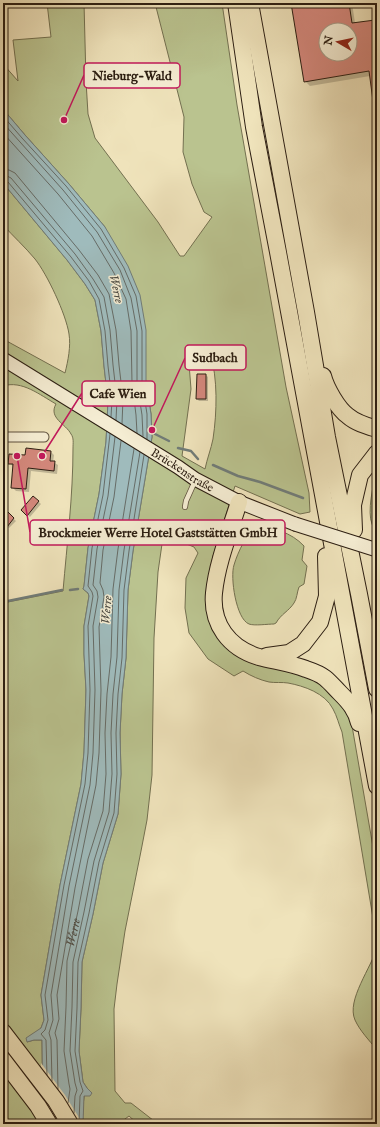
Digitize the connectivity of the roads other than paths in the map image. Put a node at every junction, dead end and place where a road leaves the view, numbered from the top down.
1 (236, 3) edge
2 (250, 3) edge
3 (306, 312) junction
4 (4, 362) edge
5 (377, 429) edge
6 (3, 437) edge
7 (44, 437) dead end
8 (377, 453) edge
9 (195, 480) junction
10 (239, 502) junction
11 (185, 507) dead end
12 (326, 512) junction
13 (377, 550) edge
14 (363, 613) junction
15 (259, 657) junction
16 (377, 688) edge
17 (376, 783) edge
18 (3, 1032) edge
19 (3, 1060) edge
20 (49, 1124) edge
21 (70, 1124) edge

1 - 12 highway
2 - 3 highway
3 - 5 highway
3 - 14 highway
4 - 9 main road, Brückenstraße
6 - 7 street
8 - 14 highway
9 - 10 main road, Brückenstraße
9 - 11 lane
10 - 13 main road, Brückenstraße, bridge
10 - 15 highway
12 - 15 highway
12 - 17 highway
14 - 16 highway
15 - 17 highway
18 - 21 highway
19 - 20 highway

